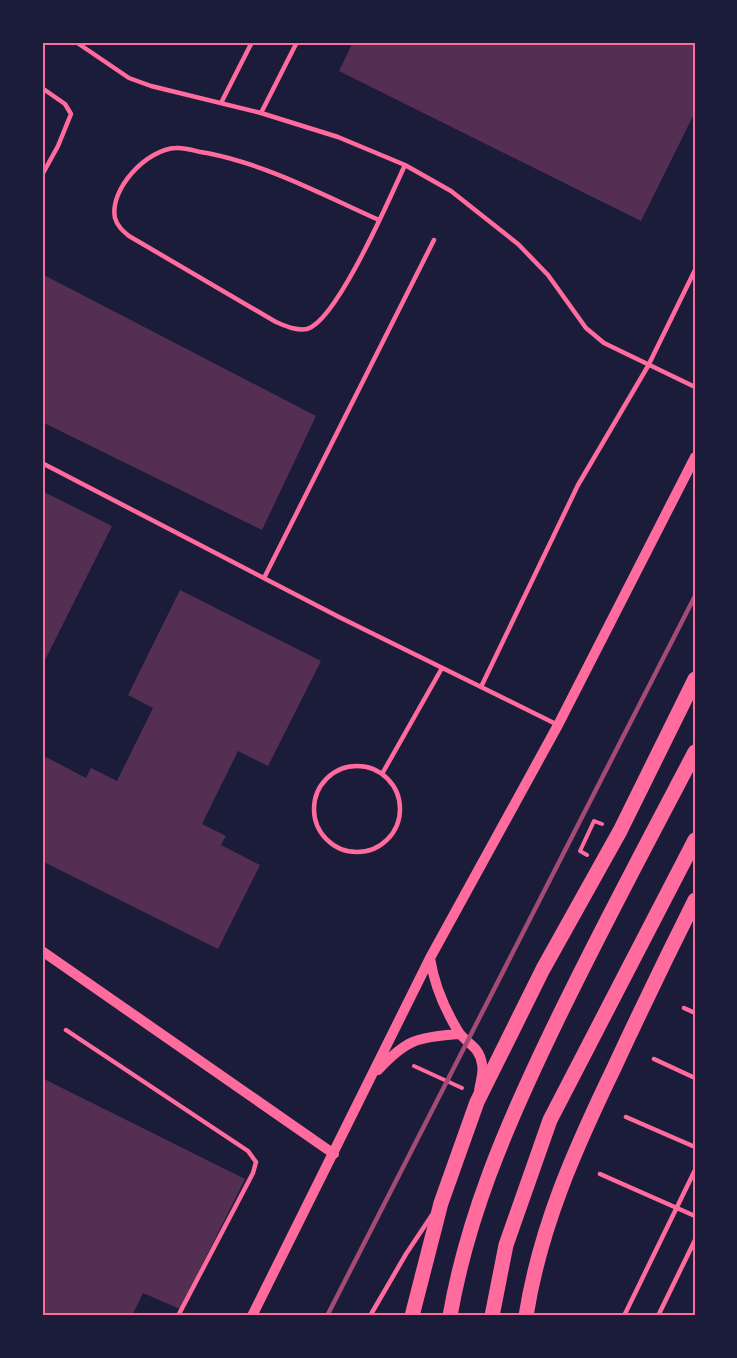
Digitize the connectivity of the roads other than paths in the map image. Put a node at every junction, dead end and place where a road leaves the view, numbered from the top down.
1 (76, 42) edge
2 (252, 42) edge
3 (297, 42) edge
4 (42, 88) edge
5 (222, 102) junction
6 (261, 113) junction
7 (405, 165) junction
8 (42, 175) edge
9 (378, 220) junction
10 (434, 240) dead end
11 (695, 270) edge
12 (648, 366) junction
13 (695, 387) edge
14 (695, 457) edge
15 (42, 463) edge
16 (264, 578) junction
17 (442, 668) junction
18 (695, 679) edge
19 (481, 687) junction
20 (558, 724) junction
21 (695, 752) edge
22 (381, 774) junction
23 (695, 840) edge
24 (695, 900) edge
25 (42, 951) edge
26 (430, 958) junction
27 (684, 1008) dead end
28 (695, 1013) edge
29 (66, 1030) dead end
30 (459, 1034) junction
31 (654, 1059) dead end
32 (370, 1078) junction
33 (695, 1078) edge
34 (473, 1097) junction
35 (627, 1117) dead end
36 (695, 1147) edge
37 (334, 1154) junction
38 (695, 1170) edge
39 (600, 1174) dead end
40 (441, 1203) junction
41 (677, 1208) junction
42 (695, 1216) edge
43 (695, 1240) edge
44 (178, 1316) edge
45 (252, 1316) edge
46 (370, 1316) edge
47 (412, 1316) edge
48 (450, 1316) edge
49 (492, 1316) edge
50 (526, 1316) edge
51 (624, 1316) edge
52 (658, 1316) edge

1 - 5 lane
2 - 5 lane
3 - 6 lane
4 - 8 lane
5 - 6 lane
6 - 7 lane
7 - 9 lane
7 - 12 lane
9 - 9 lane
10 - 16 lane
11 - 12 lane
12 - 13 lane
12 - 19 lane
14 - 20 street
15 - 16 lane
16 - 17 lane
17 - 19 lane
17 - 22 lane
18 - 34 main road
19 - 20 lane
20 - 26 street
21 - 48 main road
22 - 22 lane
23 - 49 main road
24 - 50 main road
25 - 37 street
26 - 30 street
26 - 32 street
27 - 28 lane
29 - 44 lane
30 - 32 street
30 - 34 street
31 - 33 lane
32 - 37 street
34 - 40 main road
35 - 36 lane
37 - 45 street
38 - 41 lane
39 - 41 lane
40 - 46 lane
40 - 47 main road
41 - 42 lane
41 - 51 lane
43 - 52 lane

